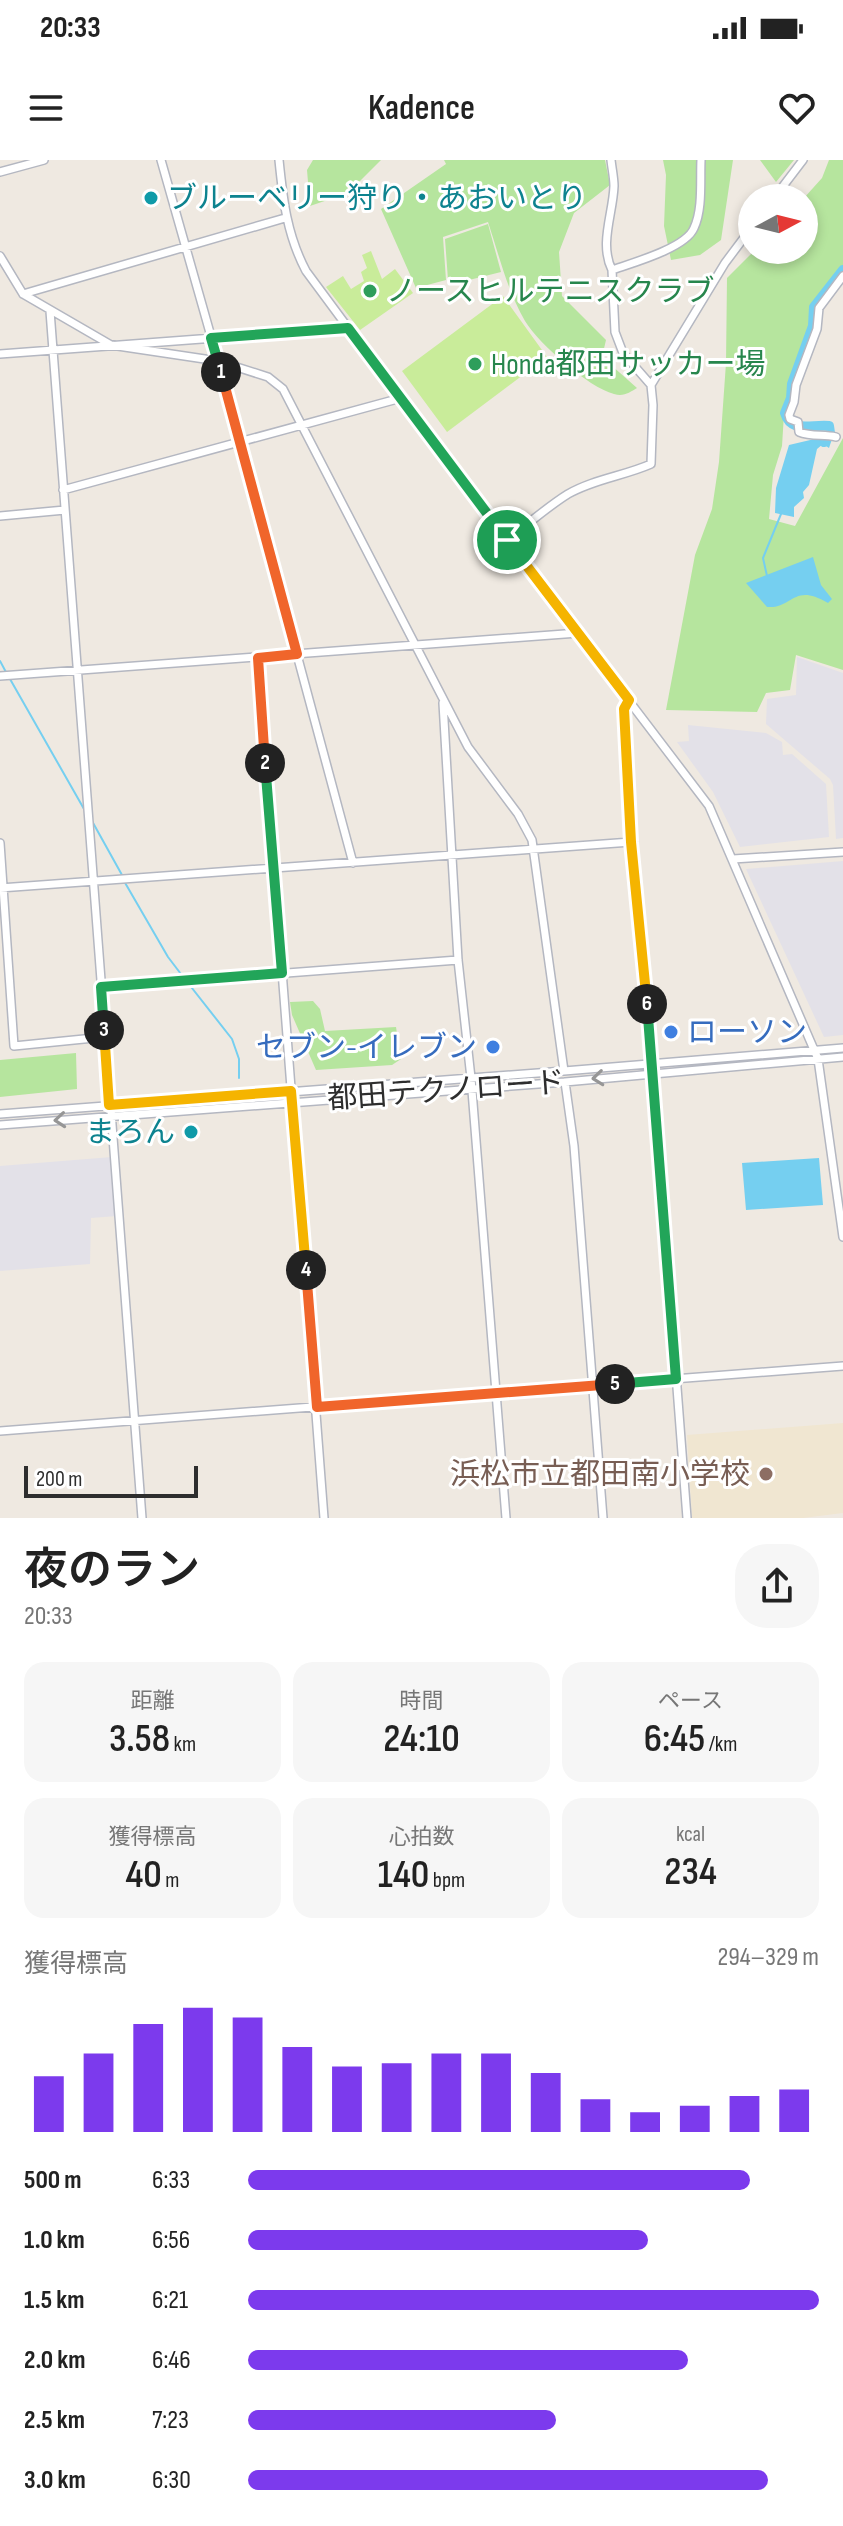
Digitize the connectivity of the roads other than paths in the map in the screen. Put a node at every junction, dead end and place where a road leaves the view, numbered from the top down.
1 (44, 160) edge
2 (161, 160) edge
3 (279, 160) edge
4 (611, 160) edge
5 (701, 160) edge
6 (803, 160) edge
7 (0, 172) edge
8 (785, 184) edge
9 (285, 218) junction
10 (738, 246) edge
11 (186, 247) junction
12 (0, 256) edge
13 (612, 270) junction
14 (843, 276) edge
15 (23, 294) junction
16 (50, 311) junction
17 (348, 328) junction
18 (211, 338) junction
19 (111, 345) junction
20 (53, 350) junction
21 (0, 354) edge
22 (218, 361) junction
23 (651, 385) junction
24 (401, 398) junction
25 (304, 426) junction
26 (836, 437) dead end
27 (240, 444) junction
28 (63, 490) junction
29 (65, 510) junction
30 (0, 516) edge
31 (507, 540) junction
32 (578, 633) junction
33 (417, 645) junction
34 (297, 654) junction
35 (258, 658) junction
36 (78, 670) junction
37 (4, 676) edge
38 (443, 698) junction
39 (629, 700) junction
40 (631, 842) junction
41 (0, 843) edge
42 (534, 849) junction
43 (843, 852) edge
44 (452, 855) junction
45 (733, 859) junction
46 (353, 863) junction
47 (274, 869) junction
48 (93, 882) junction
49 (2, 888) edge
50 (458, 960) junction
51 (282, 973) junction
52 (101, 987) junction
53 (104, 1037) junction
54 (843, 1048) edge
55 (814, 1050) junction
56 (843, 1057) edge
57 (818, 1059) junction
58 (653, 1068) junction
59 (564, 1071) junction
60 (471, 1078) junction
61 (565, 1082) junction
62 (472, 1088) junction
63 (291, 1091) junction
64 (292, 1101) junction
65 (109, 1105) junction
66 (0, 1114) edge
67 (110, 1116) junction
68 (0, 1125) edge
69 (843, 1234) edge
70 (843, 1366) edge
71 (676, 1379) junction
72 (593, 1386) junction
73 (496, 1393) junction
74 (317, 1407) junction
75 (133, 1420) junction
76 (0, 1431) edge
77 (142, 1518) edge
78 (324, 1518) edge
79 (506, 1518) edge
80 (603, 1518) edge
81 (687, 1518) edge

1 - 7 street
2 - 11 street
3 - 9 street
4 - 13 street
5 - 13 street
6 - 8 street
9 - 11 street
9 - 17 street
10 - 23 street
11 - 15 street
11 - 18 street
12 - 15 street
13 - 23 street
14 - 26 street
15 - 16 street
16 - 19 street
16 - 20 street
17 - 18 street
17 - 24 street
18 - 19 street
18 - 22 street
19 - 20 street
19 - 22 street
20 - 21 street
20 - 28 street
22 - 25 street
22 - 27 street
23 - 31 street
24 - 25 street
24 - 31 street
25 - 27 street
25 - 33 street
27 - 28 street
27 - 34 street
28 - 29 street
29 - 30 street
29 - 36 street
31 - 32 street
32 - 33 street
32 - 39 street
33 - 34 street
33 - 38 street
34 - 35 street
34 - 46 street
35 - 36 street
35 - 47 street
36 - 37 street
36 - 48 street
38 - 42 street
38 - 44 street
39 - 40 street
39 - 45 street
40 - 42 street
40 - 58 street
41 - 49 street
42 - 44 street
42 - 59 street
43 - 45 street
44 - 46 street
44 - 50 street
45 - 55 street
46 - 47 street
47 - 48 street
47 - 51 street
48 - 49 street
48 - 52 street
49 - 53 street
50 - 51 street
50 - 60 street
51 - 52 street
51 - 63 street
52 - 53 street
53 - 65 street
54 - 55 street, 都田テクノロード
55 - 57 street
55 - 58 street, 都田テクノロード
56 - 57 street, 都田テクノロード
57 - 58 street, 都田テクノロード
57 - 69 street
58 - 59 street, 都田テクノロード
58 -> 61 street, 都田テクノロード
58 - 71 street
59 - 60 street, 都田テクノロード
60 - 62 street
60 - 63 street, 都田テクノロード
61 - 62 street, 都田テクノロード
61 - 72 street
62 - 64 street, 都田テクノロード
62 - 73 street
63 - 64 street
63 - 65 street, 都田テクノロード
64 - 67 street, 都田テクノロード
64 - 74 street
65 - 66 street, 都田テクノロード
65 - 67 street
67 -> 68 street, 都田テクノロード
67 - 75 street
70 - 71 street
71 - 72 street
71 - 81 street
72 - 73 street
72 - 80 street
73 - 74 street
73 - 79 street
74 - 75 street
74 - 78 street
75 - 76 street
75 - 77 street

